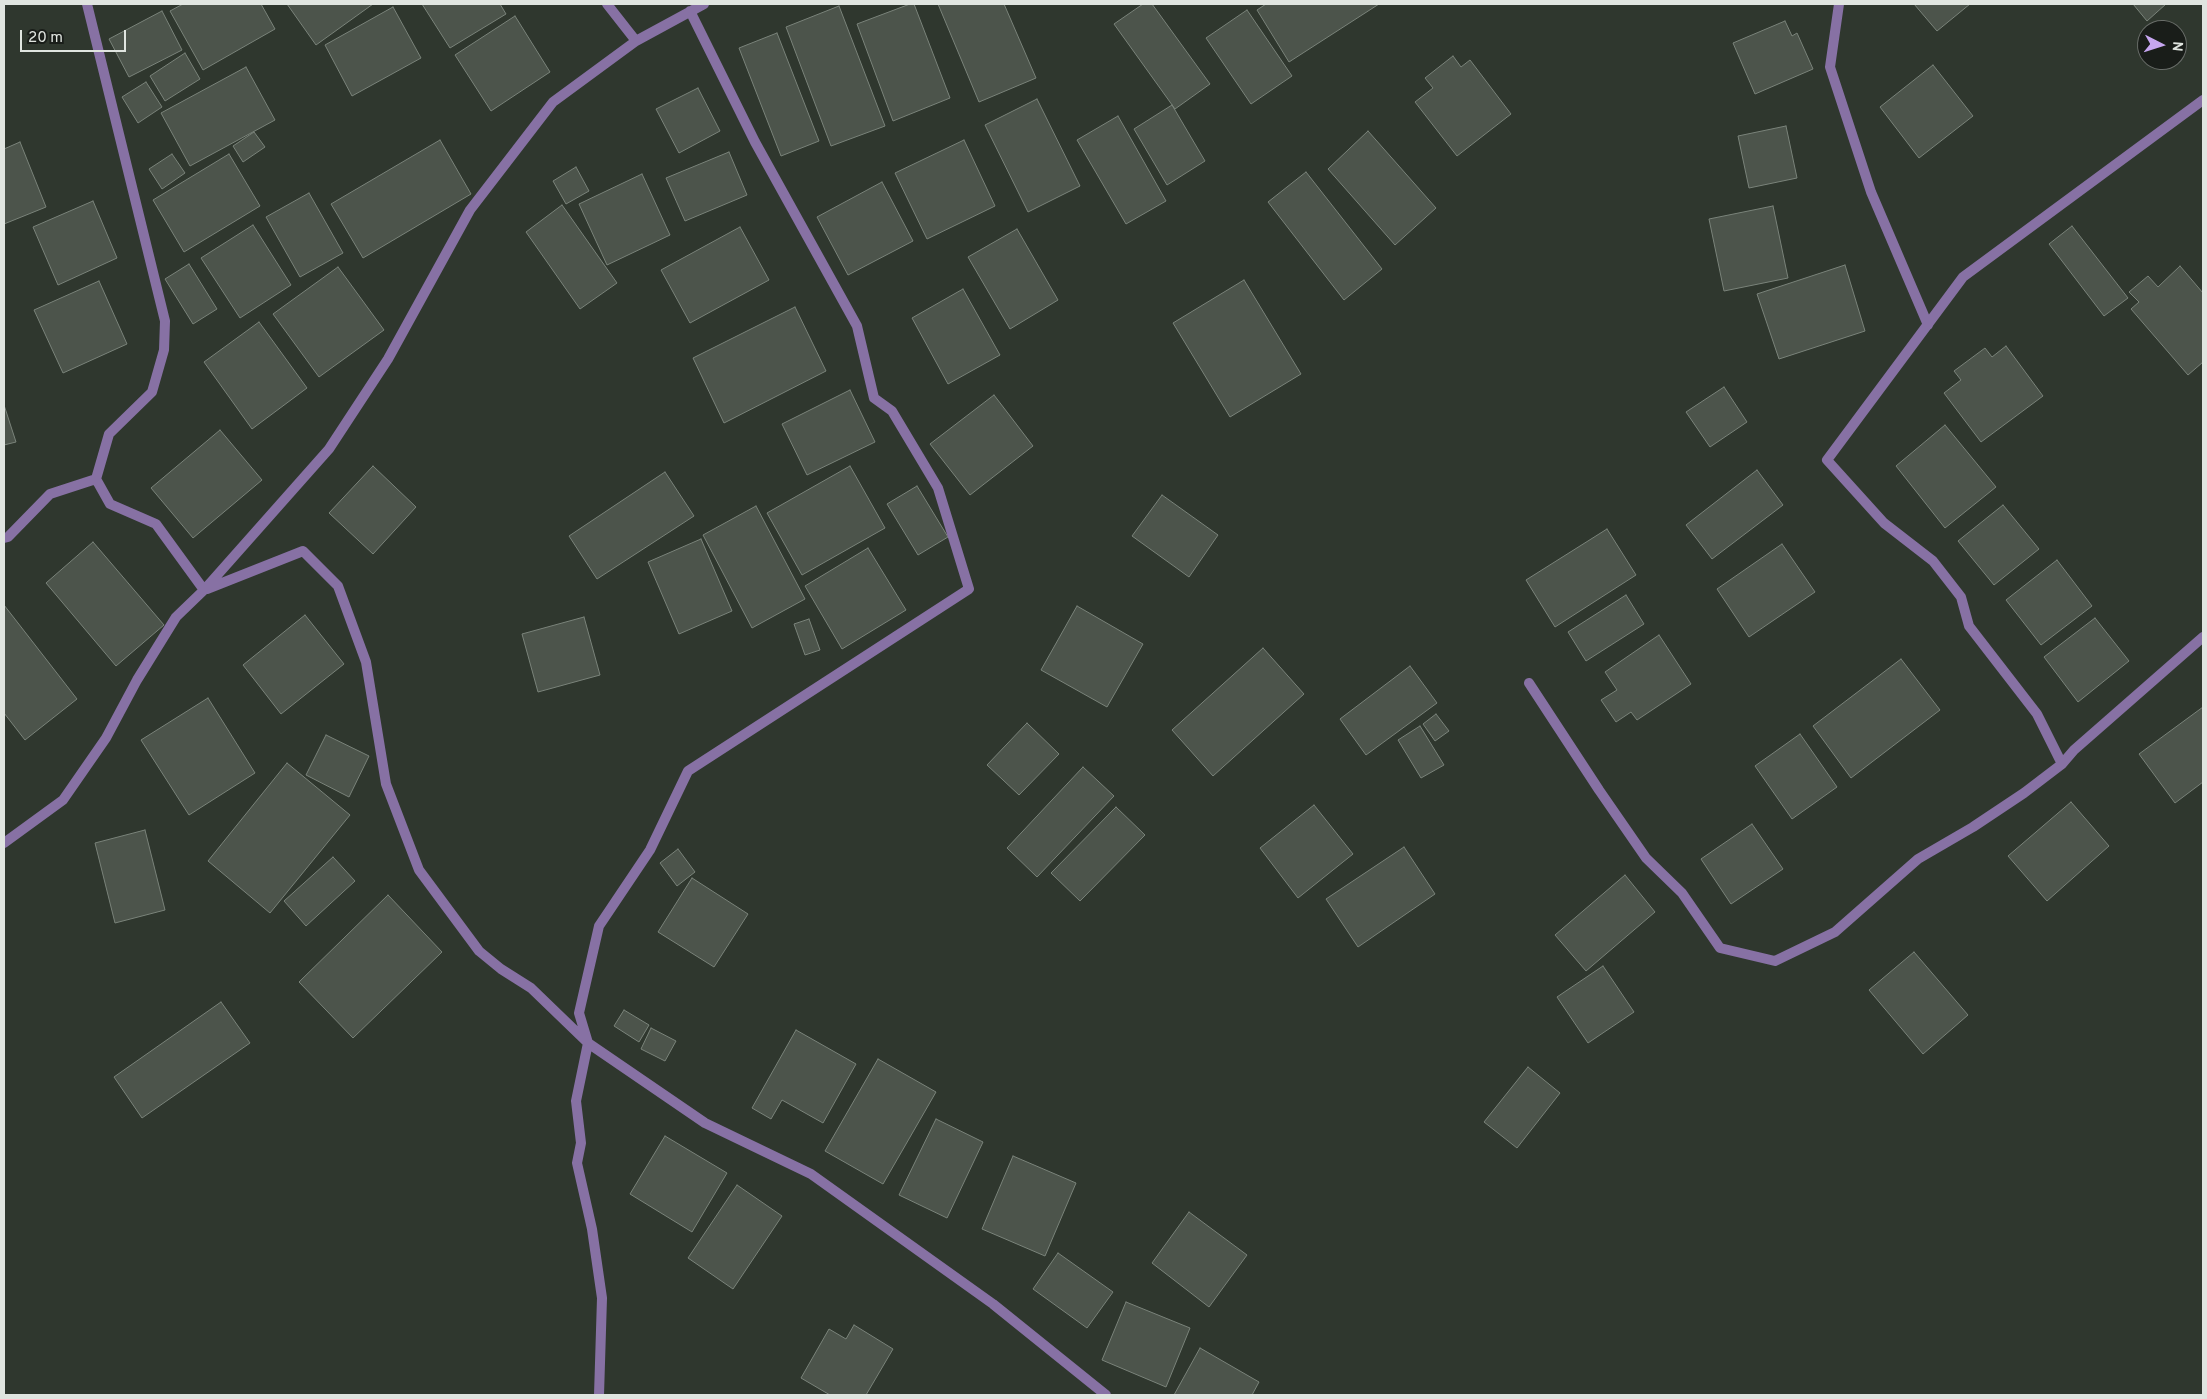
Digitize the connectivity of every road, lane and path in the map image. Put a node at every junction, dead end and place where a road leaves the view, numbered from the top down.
1 (87, 4) edge
2 (607, 4) edge
3 (704, 4) edge
4 (1839, 4) edge
5 (690, 11) junction
6 (636, 41) junction
7 (2203, 100) edge
8 (1928, 325) junction
9 (96, 479) junction
10 (4, 538) edge
11 (204, 590) junction
12 (2203, 637) edge
13 (1528, 683) dead end
14 (2062, 764) junction
15 (4, 843) edge
16 (588, 1043) junction
17 (599, 1395) edge
18 (1106, 1395) edge

1 - 9 street
2 - 6 street
3 - 5 street
4 - 8 street
5 - 6 street
5 - 16 street
6 - 11 street
7 - 8 street
8 - 14 street
9 - 10 street
9 - 11 street
11 - 15 street
11 - 16 street
12 - 14 street
13 - 14 street
16 - 17 street
16 - 18 street

